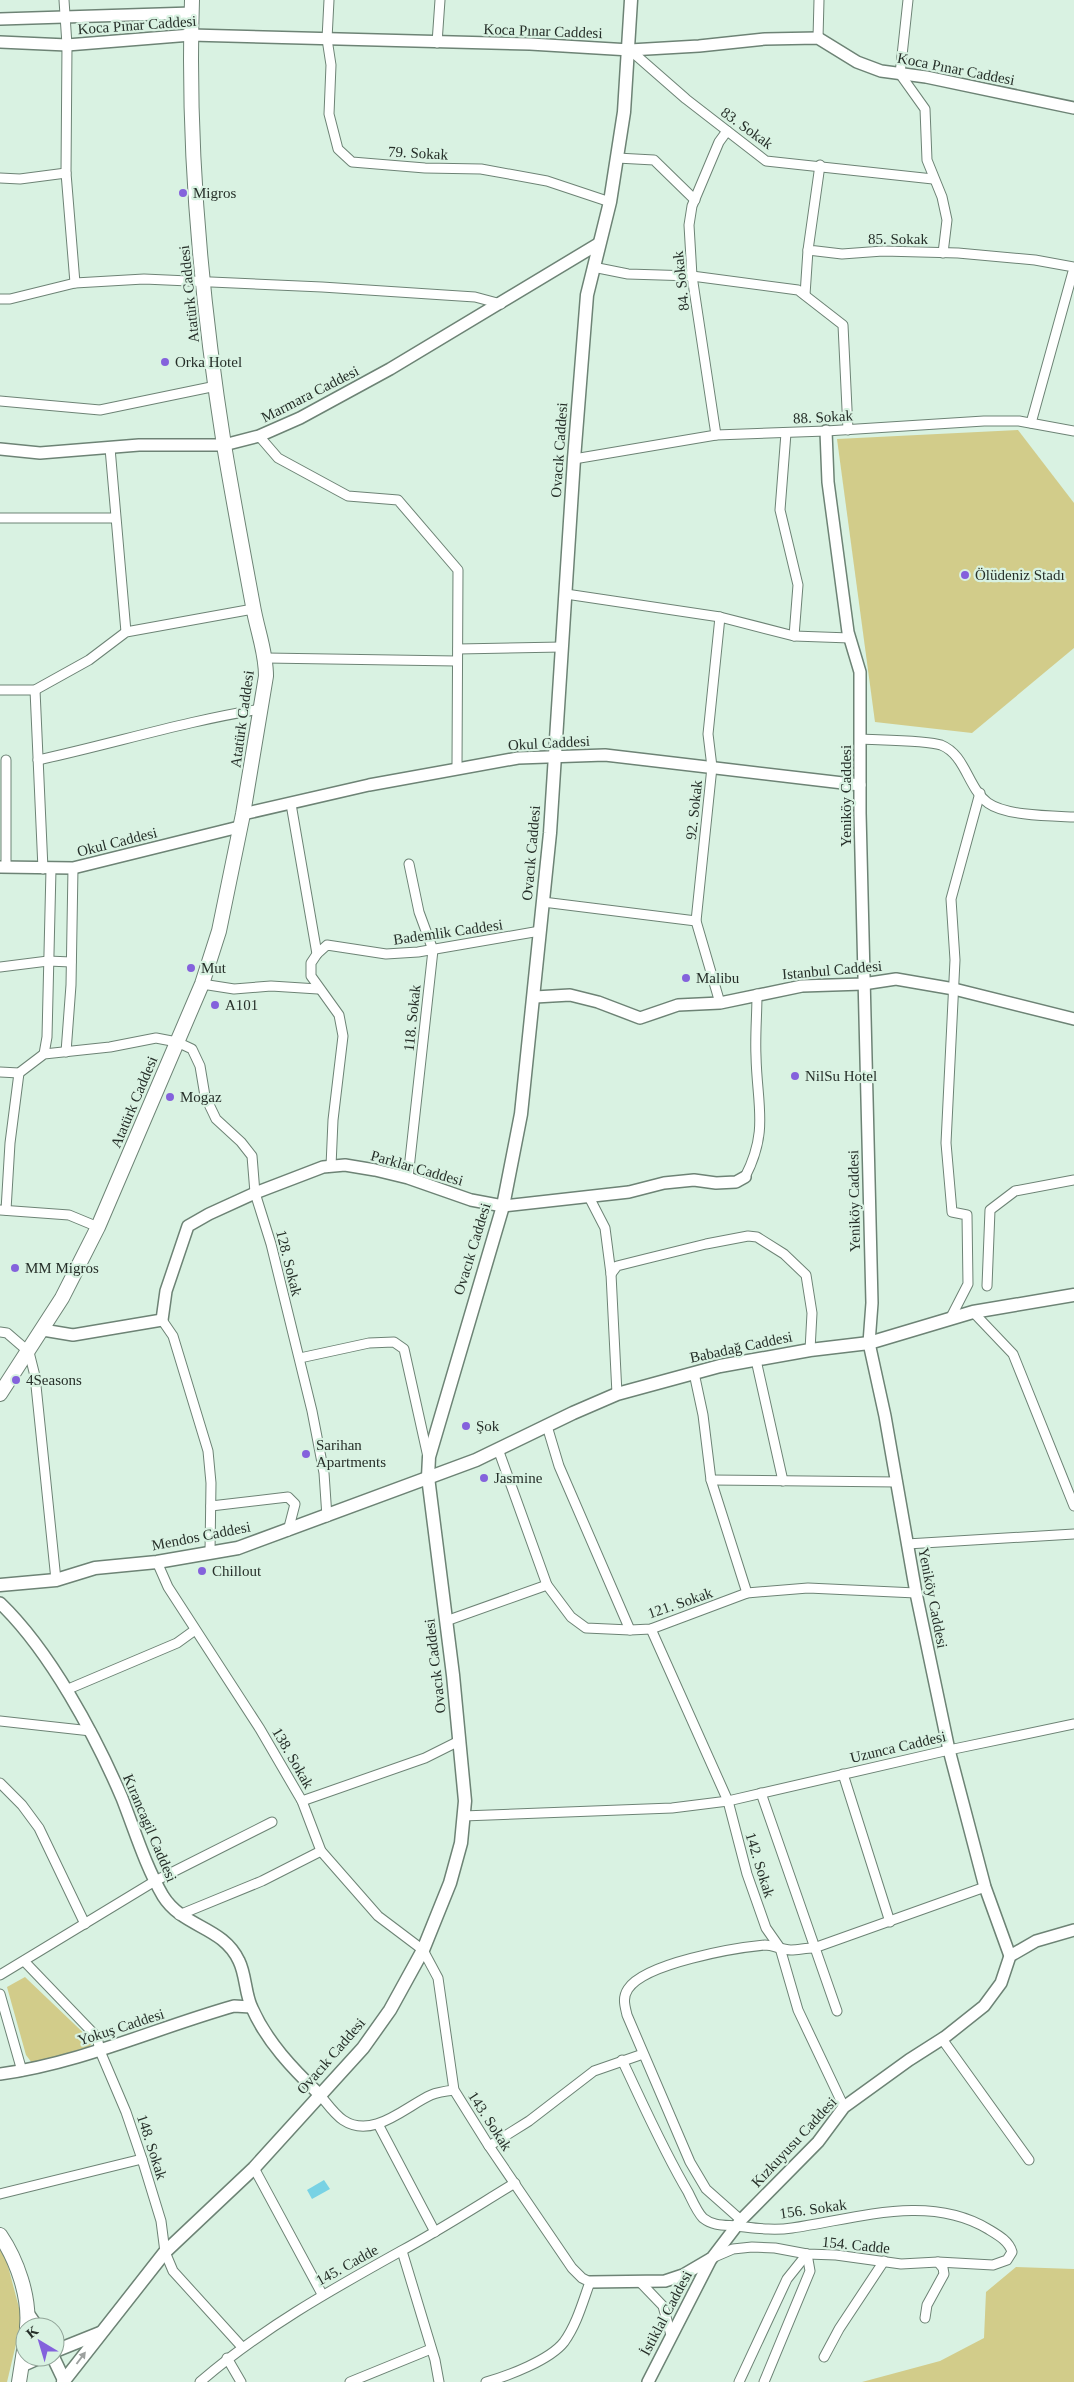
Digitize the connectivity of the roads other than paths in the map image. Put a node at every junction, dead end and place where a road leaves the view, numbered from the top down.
1 (64, 0) edge
2 (329, 0) edge
3 (440, 0) edge
4 (631, 0) edge
5 (819, 0) edge
6 (908, 0) edge
7 (192, 7) edge
8 (64, 18) junction
9 (0, 19) edge
10 (191, 35) junction
11 (818, 38) junction
12 (327, 39) junction
13 (0, 42) edge
14 (437, 43) junction
15 (67, 45) junction
16 (630, 50) junction
17 (900, 74) junction
18 (1073, 108) edge
19 (727, 131) junction
20 (617, 158) junction
21 (820, 165) junction
22 (66, 173) junction
23 (0, 178) edge
24 (933, 179) junction
25 (696, 200) junction
26 (610, 202) junction
27 (598, 244) junction
28 (808, 250) junction
29 (943, 253) junction
30 (593, 267) junction
31 (1074, 267) edge
32 (692, 276) junction
33 (202, 281) junction
34 (74, 283) junction
35 (805, 295) junction
36 (0, 299) edge
37 (501, 304) junction
38 (216, 386) junction
39 (0, 401) edge
40 (1031, 423) junction
41 (848, 430) junction
42 (826, 431) junction
43 (1074, 431) edge
44 (786, 433) junction
45 (716, 435) junction
46 (259, 436) junction
47 (224, 445) junction
48 (110, 448) junction
49 (0, 450) edge
50 (574, 460) junction
51 (0, 518) edge
52 (115, 518) junction
53 (566, 594) junction
54 (253, 609) junction
55 (720, 617) junction
56 (126, 632) junction
57 (794, 636) junction
58 (850, 638) junction
59 (562, 647) junction
60 (458, 649) junction
61 (266, 658) junction
62 (456, 661) junction
63 (0, 690) edge
64 (35, 690) junction
65 (261, 709) junction
66 (861, 739) junction
67 (555, 756) junction
68 (6, 760) dead end
69 (38, 760) junction
70 (457, 767) junction
71 (712, 767) junction
72 (860, 785) junction
73 (980, 793) junction
74 (291, 804) junction
75 (1074, 818) edge
76 (241, 821) junction
77 (410, 864) dead end
78 (3, 867) edge
79 (73, 868) junction
80 (47, 869) junction
81 (543, 902) junction
82 (696, 921) junction
83 (540, 931) junction
84 (433, 950) junction
85 (317, 954) junction
86 (48, 961) junction
87 (71, 962) junction
88 (0, 967) edge
89 (202, 984) junction
90 (864, 984) junction
91 (318, 988) junction
92 (954, 989) junction
93 (757, 994) junction
94 (535, 997) junction
95 (720, 1003) junction
96 (1074, 1019) edge
97 (177, 1042) junction
98 (66, 1052) junction
99 (44, 1054) junction
100 (0, 1072) edge
101 (19, 1074) junction
102 (5, 1144) edge
103 (331, 1166) junction
104 (745, 1177) joint
105 (408, 1178) junction
106 (1074, 1180) edge
107 (255, 1193) junction
108 (589, 1197) junction
109 (503, 1206) junction
110 (3, 1210) edge
111 (98, 1227) junction
112 (611, 1274) junction
113 (987, 1286) dead end
114 (1074, 1295) edge
115 (973, 1312) junction
116 (950, 1318) junction
117 (162, 1320) junction
118 (44, 1330) junction
119 (0, 1332) edge
120 (869, 1342) junction
121 (810, 1350) junction
122 (29, 1352) junction
123 (300, 1358) junction
124 (756, 1360) junction
125 (694, 1373) junction
126 (0, 1394) edge
127 (617, 1394) junction
128 (546, 1426) junction
129 (498, 1449) junction
130 (428, 1457) junction
131 (428, 1477) junction
132 (711, 1480) junction
133 (783, 1481) junction
134 (897, 1482) junction
135 (211, 1506) junction
136 (1074, 1506) edge
137 (327, 1517) junction
138 (288, 1531) junction
139 (1074, 1534) edge
140 (907, 1544) junction
141 (210, 1552) junction
142 (157, 1562) junction
143 (56, 1580) junction
144 (0, 1585) edge
145 (547, 1585) junction
146 (747, 1593) junction
147 (916, 1594) junction
148 (0, 1603) edge
149 (446, 1621) junction
150 (651, 1629) junction
151 (195, 1630) junction
152 (630, 1630) junction
153 (66, 1690) junction
154 (0, 1721) edge
155 (1074, 1724) edge
156 (91, 1730) junction
157 (459, 1741) junction
158 (950, 1750) junction
159 (843, 1774) junction
160 (0, 1783) edge
161 (761, 1793) junction
162 (302, 1801) junction
163 (728, 1801) junction
164 (463, 1816) junction
165 (272, 1822) dead end
166 (321, 1851) junction
167 (155, 1881) junction
168 (986, 1887) junction
169 (179, 1915) junction
170 (890, 1922) junction
171 (85, 1924) junction
172 (1074, 1930) edge
173 (780, 1948) junction
174 (814, 1948) junction
175 (423, 1950) junction
176 (1010, 1956) junction
177 (24, 1961) junction
178 (0, 1975) edge
179 (0, 1994) edge
180 (251, 2007) junction
181 (838, 2011) dead end
182 (942, 2039) junction
183 (100, 2051) junction
184 (643, 2054) junction
185 (622, 2060) junction
186 (22, 2071) junction
187 (0, 2074) edge
188 (454, 2090) junction
189 (319, 2094) junction
190 (844, 2107) junction
191 (378, 2124) junction
192 (489, 2146) junction
193 (142, 2159) junction
194 (1030, 2160) dead end
195 (254, 2168) junction
196 (515, 2183) junction
197 (0, 2194) edge
198 (739, 2223) junction
199 (435, 2232) junction
200 (0, 2235) edge
201 (402, 2250) junction
202 (165, 2252) junction
203 (807, 2254) junction
204 (712, 2258) junction
205 (884, 2261) junction
206 (938, 2262) junction
207 (590, 2282) junction
208 (640, 2282) junction
209 (322, 2294) junction
210 (26, 2317) edge
211 (925, 2318) dead end
212 (100, 2333) junction
213 (671, 2335) junction
214 (65, 2347) edge
215 (242, 2347) junction
216 (432, 2350) junction
217 (824, 2357) dead end
218 (227, 2358) junction
219 (23, 2367) edge
220 (58, 2367) edge
221 (64, 2381) edge
222 (19, 2382) edge
223 (200, 2382) edge
224 (241, 2382) edge
225 (350, 2382) edge
226 (439, 2382) edge
227 (486, 2382) edge
228 (648, 2382) edge
229 (739, 2382) edge
230 (764, 2382) edge

1 - 8 street
2 - 12 street, 79. Sokak
3 - 14 street
4 - 16 main road, Ovacık Caddesi
5 - 11 street
6 - 17 street
7 - 8 street
7 - 10 main road, Atatürk Caddesi
8 - 9 street
8 - 15 street
10 - 12 street, Koca Pınar Caddesi
10 - 15 street, Koca Pınar Caddesi
10 - 33 main road, Atatürk Caddesi
11 - 16 street, Koca Pınar Caddesi
11 - 17 street, Koca Pınar Caddesi
12 - 14 street, Koca Pınar Caddesi
12 - 26 street, 79. Sokak
13 - 15 street, Koca Pınar Caddesi
14 - 16 street, Koca Pınar Caddesi
15 - 22 street
16 - 19 street, 83. Sokak
16 - 20 main road, Ovacık Caddesi
17 - 18 street, Koca Pınar Caddesi
17 - 24 street
19 - 21 street, 83. Sokak
19 - 25 street, 84. Sokak
20 - 25 street
20 - 26 main road, Ovacık Caddesi
21 - 24 street, 83. Sokak
21 - 28 street
22 - 23 street
22 - 34 street
24 - 29 street
25 - 32 street, 84. Sokak
26 - 27 main road, Ovacık Caddesi
27 - 30 main road, Ovacık Caddesi
27 - 37 street, Marmara Caddesi
28 - 29 street, 85. Sokak
28 - 35 street
29 - 31 street, 85. Sokak
30 - 32 street
30 - 50 main road, Ovacık Caddesi
31 - 40 street
32 - 35 street
32 - 45 street, 84. Sokak
33 - 34 street
33 - 37 street
33 - 38 main road, Atatürk Caddesi
34 - 36 street
35 - 41 street
37 - 46 street, Marmara Caddesi
38 - 39 street
38 - 47 main road, Atatürk Caddesi
40 - 41 street, 88. Sokak
40 - 43 street, 88. Sokak
41 - 42 street, 88. Sokak
42 - 44 street, 88. Sokak
42 - 58 street, Yeniköy Caddesi
44 - 45 street, 88. Sokak
44 - 57 street
45 - 50 street, 88. Sokak
46 - 47 street, Marmara Caddesi
46 - 60 street
47 - 48 street, Marmara Caddesi
47 - 54 main road, Atatürk Caddesi
48 - 49 street, Marmara Caddesi
48 - 52 street
50 - 53 main road, Ovacık Caddesi
51 - 52 street
52 - 56 street
53 - 55 street
53 - 59 main road, Ovacık Caddesi
54 - 56 street
54 - 61 main road, Atatürk Caddesi
55 - 57 street
55 - 71 street, 92. Sokak
56 - 64 street
57 - 58 street
58 - 66 street, Yeniköy Caddesi
59 - 60 street
59 - 67 main road, Ovacık Caddesi
60 - 62 street
61 - 62 street
61 - 65 main road, Atatürk Caddesi
62 - 70 street
63 - 64 street
64 - 69 street
65 - 69 street
65 - 76 main road, Atatürk Caddesi
66 - 72 street, Yeniköy Caddesi
66 - 73 street
67 - 70 street, Okul Caddesi
67 - 71 street, Okul Caddesi
67 - 81 main road, Ovacık Caddesi
68 - 78 street
69 - 80 street
70 - 74 street, Okul Caddesi
71 - 72 street, Okul Caddesi
71 - 82 street, 92. Sokak
72 - 90 street, Yeniköy Caddesi
73 - 75 street
73 - 92 street
74 - 76 street, Okul Caddesi
74 - 85 street
76 - 79 street, Okul Caddesi
76 - 89 main road, Atatürk Caddesi
77 - 84 street, 118. Sokak
78 - 80 street, Okul Caddesi
79 - 80 street, Okul Caddesi
79 - 87 street
80 - 86 street
81 - 82 street
81 - 83 main road, Ovacık Caddesi
82 - 95 street, 92. Sokak
83 - 84 street, Bademlik Caddesi
83 - 94 main road, Ovacık Caddesi
84 - 85 street, Bademlik Caddesi
84 - 105 street, 118. Sokak
85 - 91 street
86 - 87 street
86 - 88 street
86 - 99 street
87 - 98 street
89 - 91 street
89 - 97 main road, Atatürk Caddesi
90 - 92 street, Istanbul Caddesi
90 - 93 street, Istanbul Caddesi
90 - 120 street, Yeniköy Caddesi
91 - 103 street
92 - 96 street, Istanbul Caddesi
92 - 116 street
93 - 95 street, Istanbul Caddesi
93 - 104 street
94 - 95 street, Istanbul Caddesi
94 - 109 main road, Ovacık Caddesi
97 - 98 street
97 - 107 street, 128. Sokak
97 - 111 main road, Atatürk Caddesi
98 - 99 street
99 - 101 street
100 - 101 street
101 - 102 street
102 - 110 street
103 - 105 street, Parklar Caddesi
103 - 107 street, Parklar Caddesi
104 - 108 street, Parklar Caddesi
105 - 109 street, Parklar Caddesi
106 - 113 street
107 - 117 street, Parklar Caddesi
107 - 123 street, 128. Sokak
108 - 109 street, Parklar Caddesi
108 - 112 street
109 - 130 main road, Ovacık Caddesi
110 - 111 street
111 - 118 main road, Atatürk Caddesi
112 - 121 street
112 - 127 street
114 - 115 main road, Babadağ Caddesi
115 - 116 main road, Babadağ Caddesi
115 - 136 street
116 - 120 main road, Babadağ Caddesi
117 - 118 street
117 - 135 street
118 - 122 main road, Atatürk Caddesi
119 - 122 street
120 - 121 main road, Babadağ Caddesi
120 - 134 street, Yeniköy Caddesi
121 - 124 main road, Babadağ Caddesi
122 - 126 main road, Atatürk Caddesi
122 - 143 street
123 - 130 street
123 - 137 street, 128. Sokak
124 - 125 main road, Babadağ Caddesi
124 - 133 street
125 - 127 main road, Babadağ Caddesi
125 - 132 street
127 - 128 main road, Babadağ Caddesi
128 - 129 main road, Babadağ Caddesi
128 - 152 street
129 - 131 main road, Babadağ Caddesi
129 - 145 street, 121. Sokak
130 - 131 main road, Ovacık Caddesi
131 - 137 main road, Mendos Caddesi
131 - 149 main road, Ovacık Caddesi
132 - 133 street
132 - 146 street
133 - 134 street
134 - 140 street, Yeniköy Caddesi
135 - 138 street
135 - 141 street
137 - 138 main road, Mendos Caddesi
138 - 141 main road, Mendos Caddesi
139 - 140 street
140 - 147 street, Yeniköy Caddesi
141 - 142 main road, Mendos Caddesi
142 - 143 main road, Mendos Caddesi
142 - 151 street, 138. Sokak
143 - 144 main road, Mendos Caddesi
145 - 149 street
145 - 152 street, 121. Sokak
146 - 147 street, 121. Sokak
146 - 150 street, 121. Sokak
147 - 158 street, Yeniköy Caddesi
148 - 153 street, Kırancagil Caddesi
149 - 157 main road, Ovacık Caddesi
150 - 152 street, 121. Sokak
150 - 163 street, 142. Sokak
151 - 153 street
151 - 162 street, 138. Sokak
153 - 156 street, Kırancagil Caddesi
154 - 156 street
155 - 158 street, Uzunca Caddesi
156 - 167 street, Kırancagil Caddesi
157 - 162 street
157 - 164 main road, Ovacık Caddesi
158 - 159 street, Uzunca Caddesi
158 - 168 street, Yeniköy Caddesi
159 - 161 street, Uzunca Caddesi
159 - 170 street
160 - 171 street
161 - 163 street, Uzunca Caddesi
161 - 174 street
162 - 166 street, 138. Sokak
163 - 164 street, Uzunca Caddesi
163 - 173 street, 142. Sokak
164 - 175 main road, Ovacık Caddesi
165 - 167 street
166 - 169 street
166 - 175 street, 138. Sokak
167 - 169 street, Kırancagil Caddesi
167 - 171 street
168 - 170 street
168 - 176 street, Yeniköy Caddesi
169 - 180 street, Kırancagil Caddesi
170 - 174 street
171 - 177 street
172 - 176 street
173 - 174 street
173 - 184 street
173 - 190 street, 142. Sokak
174 - 181 street
175 - 188 street, 143. Sokak
175 - 189 main road, Ovacık Caddesi
176 - 182 street, Kızkuyusu Caddesi
177 - 178 street
177 - 183 street, 148. Sokak
179 - 186 street
180 - 183 street, Yokuş Caddesi
180 - 189 street, Kırancagil Caddesi
182 - 190 street, Kızkuyusu Caddesi
182 - 194 street
183 - 186 street, Yokuş Caddesi
183 - 193 street, 148. Sokak
184 - 185 street
184 - 198 street
185 - 192 street
185 - 198 street, 156. Sokak
186 - 187 street, Yokuş Caddesi
188 - 191 street
188 - 192 street, 143. Sokak
189 - 191 street
189 - 195 main road, Ovacık Caddesi
190 - 198 street, Kızkuyusu Caddesi
191 - 199 street
192 - 196 street, 143. Sokak
193 - 197 street
193 - 202 street, 148. Sokak
195 - 202 main road, Ovacık Caddesi
195 - 209 street
196 - 199 street, 145. Cadde
196 - 207 street, 143. Sokak
198 - 204 street, Kızkuyusu Caddesi
198 - 206 street, 156. Sokak
199 - 201 street, 145. Cadde
200 - 210 main road
201 - 209 street, 145. Cadde
201 - 216 street
202 - 212 main road, Ovacık Caddesi
202 - 215 street, 148. Sokak
203 - 204 street, 154. Cadde
203 - 205 street, 154. Cadde
203 - 229 street
203 - 230 street
204 - 208 street, Kızkuyusu Caddesi
204 - 213 street, İstiklal Caddesi
205 - 206 street, 154. Cadde
205 - 217 street
206 - 211 street
207 - 208 street, Kızkuyusu Caddesi
207 - 227 street
208 - 213 street
209 - 215 street, 145. Cadde
212 - 214 main road, Ovacık Caddesi
221 -> 212 main road
213 - 228 street, İstiklal Caddesi
215 - 218 street, 145. Cadde
216 - 225 street
216 - 226 street
218 - 223 street, 145. Cadde
218 - 224 street
219 - 222 main road
220 - 221 main road

